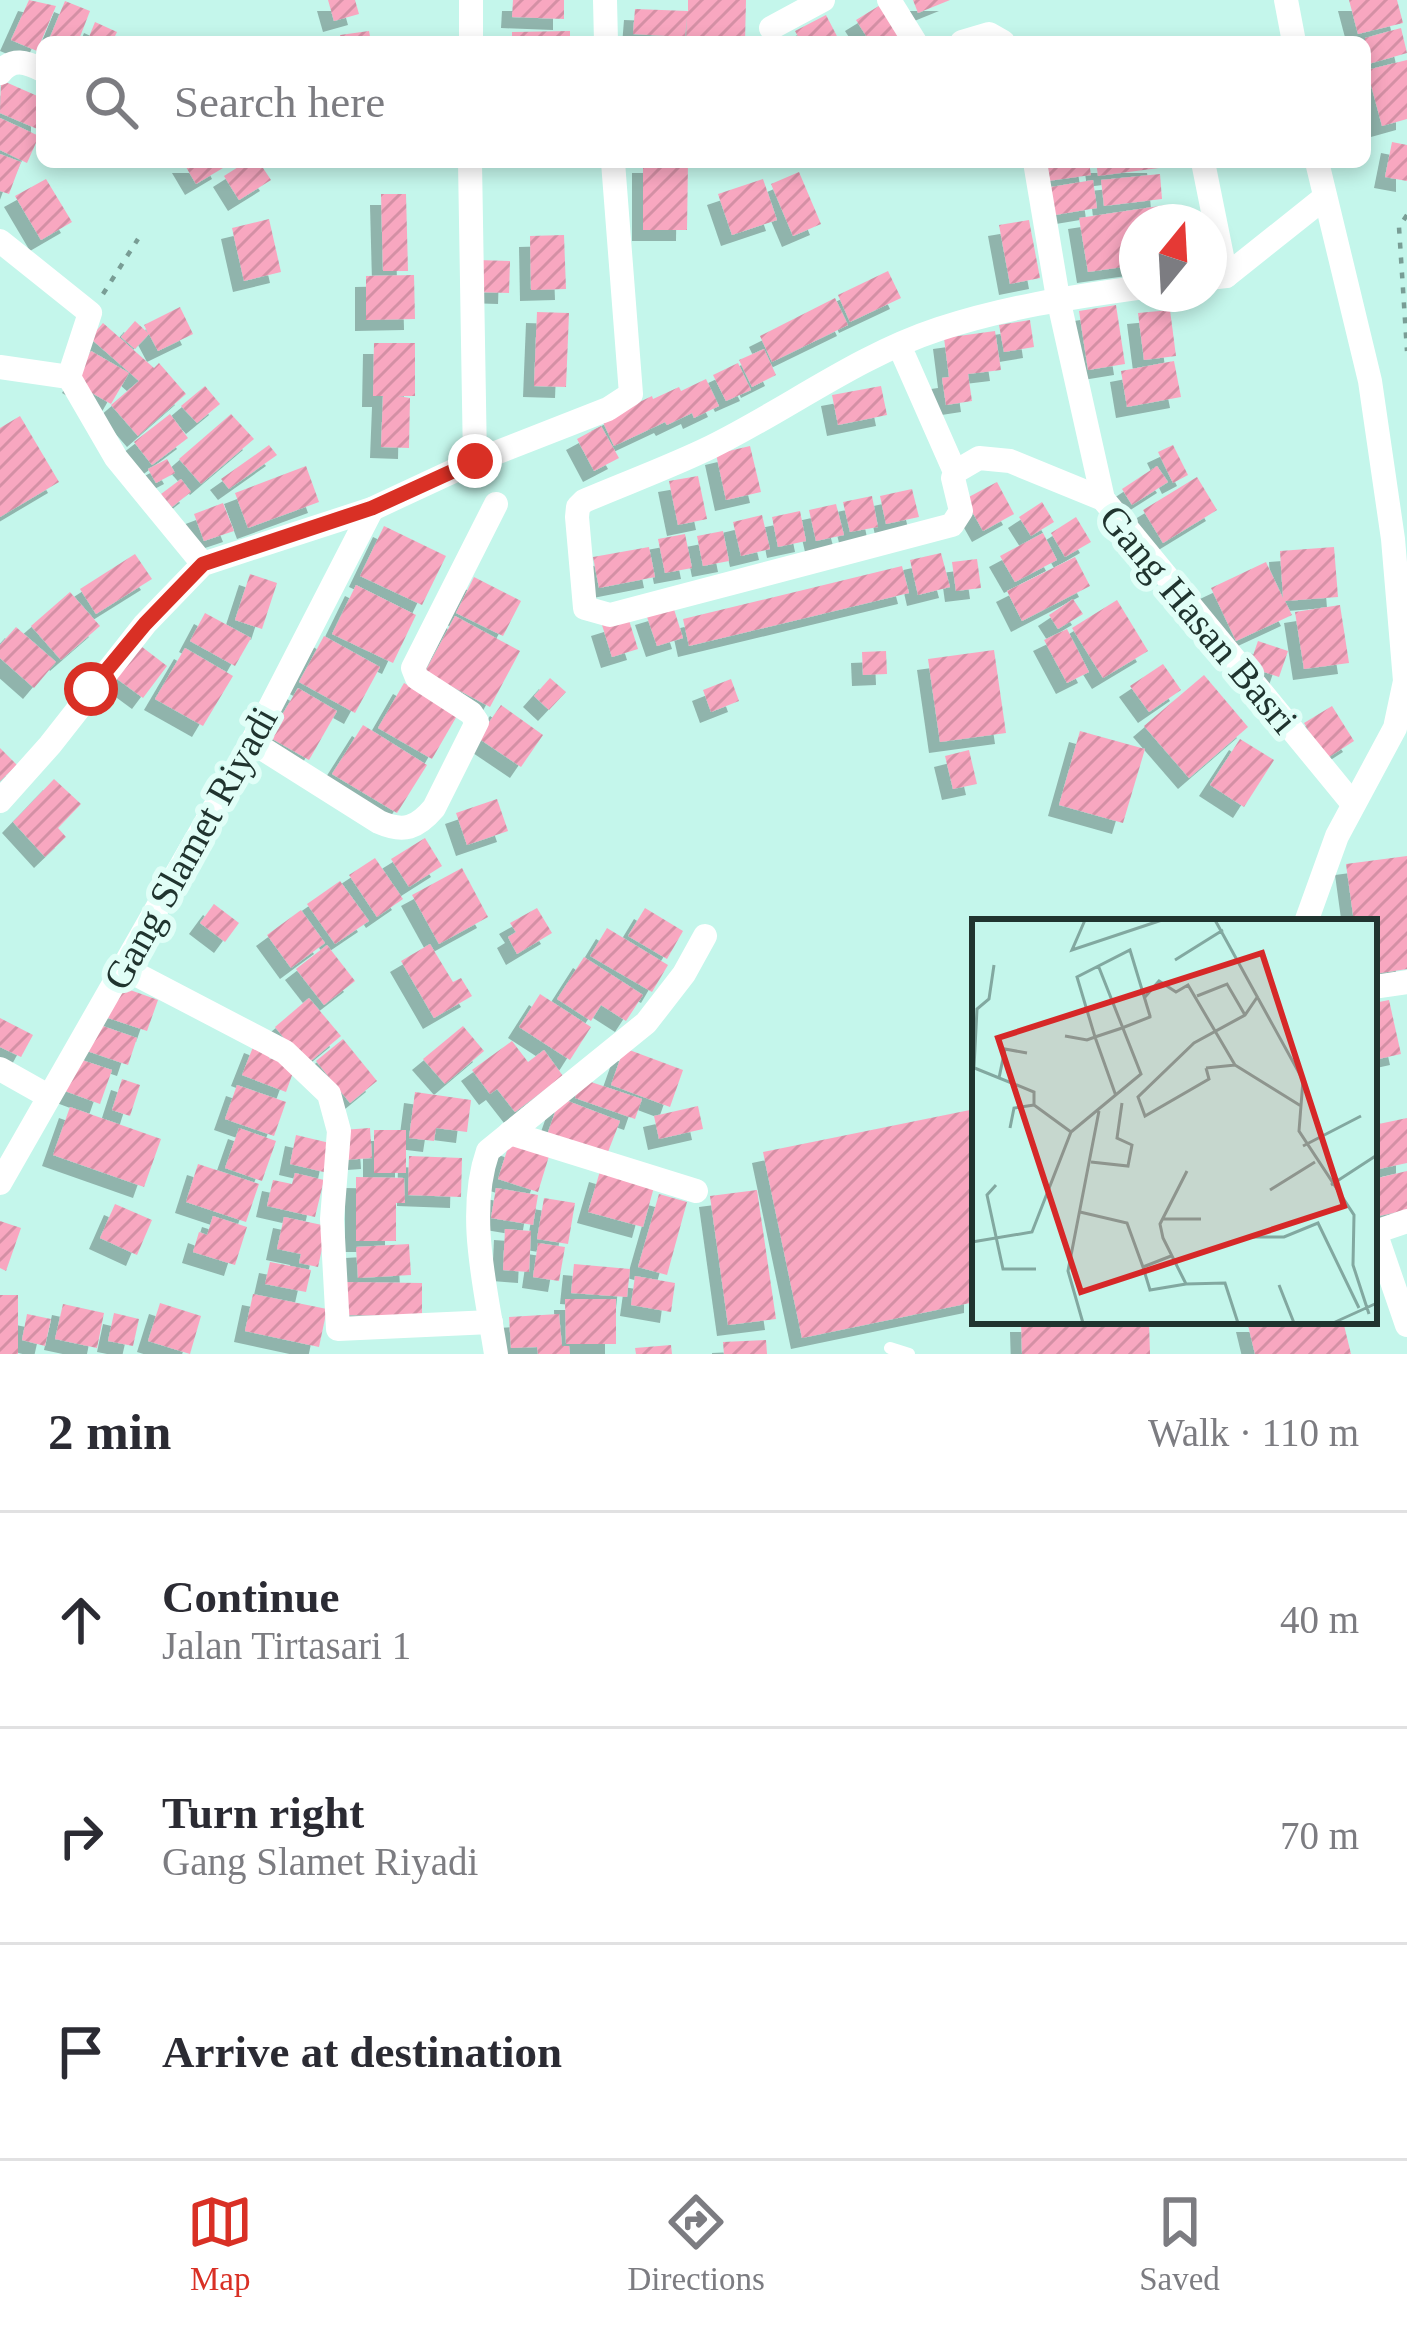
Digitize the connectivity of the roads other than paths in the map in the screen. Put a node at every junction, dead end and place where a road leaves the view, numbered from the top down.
1 (471, 0) edge
2 (604, 0) edge
3 (772, 0) edge
4 (824, 0) edge
5 (889, 0) edge
6 (1286, 0) edge
7 (771, 35) edge
8 (471, 36) edge
9 (606, 36) edge
10 (911, 36) edge
11 (1293, 36) edge
12 (36, 67) edge
13 (0, 73) edge
14 (470, 168) edge
15 (614, 168) edge
16 (1036, 168) edge
17 (1204, 168) edge
18 (1319, 168) edge
19 (1324, 198) junction
20 (1208, 204) edge
21 (0, 241) edge
22 (1227, 270) edge
23 (1119, 290) edge
24 (1058, 298) junction
25 (899, 345) junction
26 (0, 367) edge
27 (69, 377) junction
28 (475, 461) junction
29 (955, 472) junction
30 (1103, 499) junction
31 (496, 504) dead end
32 (372, 508) junction
33 (203, 564) junction
34 (252, 742) junction
35 (0, 800) edge
36 (1353, 804) junction
37 (1307, 919) edge
38 (705, 937) dead end
39 (124, 968) junction
40 (1407, 982) edge
41 (1377, 987) edge
42 (0, 1069) edge
43 (48, 1096) junction
44 (510, 1133) junction
45 (0, 1183) edge
46 (696, 1191) dead end
47 (1407, 1221) edge
48 (1377, 1229) edge
49 (1377, 1239) edge
50 (491, 1322) junction
51 (1407, 1325) edge
52 (338, 1342) edge
53 (890, 1348) dead end
54 (496, 1354) edge
55 (909, 1354) edge

1 - 8 street
2 - 9 street
3 - 7 street
4 - 7 street
5 - 10 street
6 - 11 street
12 - 13 street
14 - 28 street
15 - 28 street
16 - 24 street
17 - 20 street
18 - 19 street
19 - 22 street
19 - 36 street
21 - 27 street
23 - 24 street
24 - 25 street
24 - 30 street
25 - 29 street
25 - 29 street
26 - 27 street
27 - 33 street
28 - 32 street
29 - 30 street, Gang Hasan Basri
30 - 36 street, Gang Hasan Basri
31 - 34 street
32 - 33 street
32 - 34 street, Gang Slamet Riyadi
33 - 35 street
34 - 39 street, Gang Slamet Riyadi
36 - 37 street
38 - 44 street
39 - 43 street, Gang Slamet Riyadi
39 - 52 street
40 - 41 street
42 - 43 street
43 - 45 street, Gang Slamet Riyadi
44 - 46 street
44 - 50 street
47 - 48 street
49 - 51 street
50 - 52 street
50 - 54 street
53 - 55 lane

